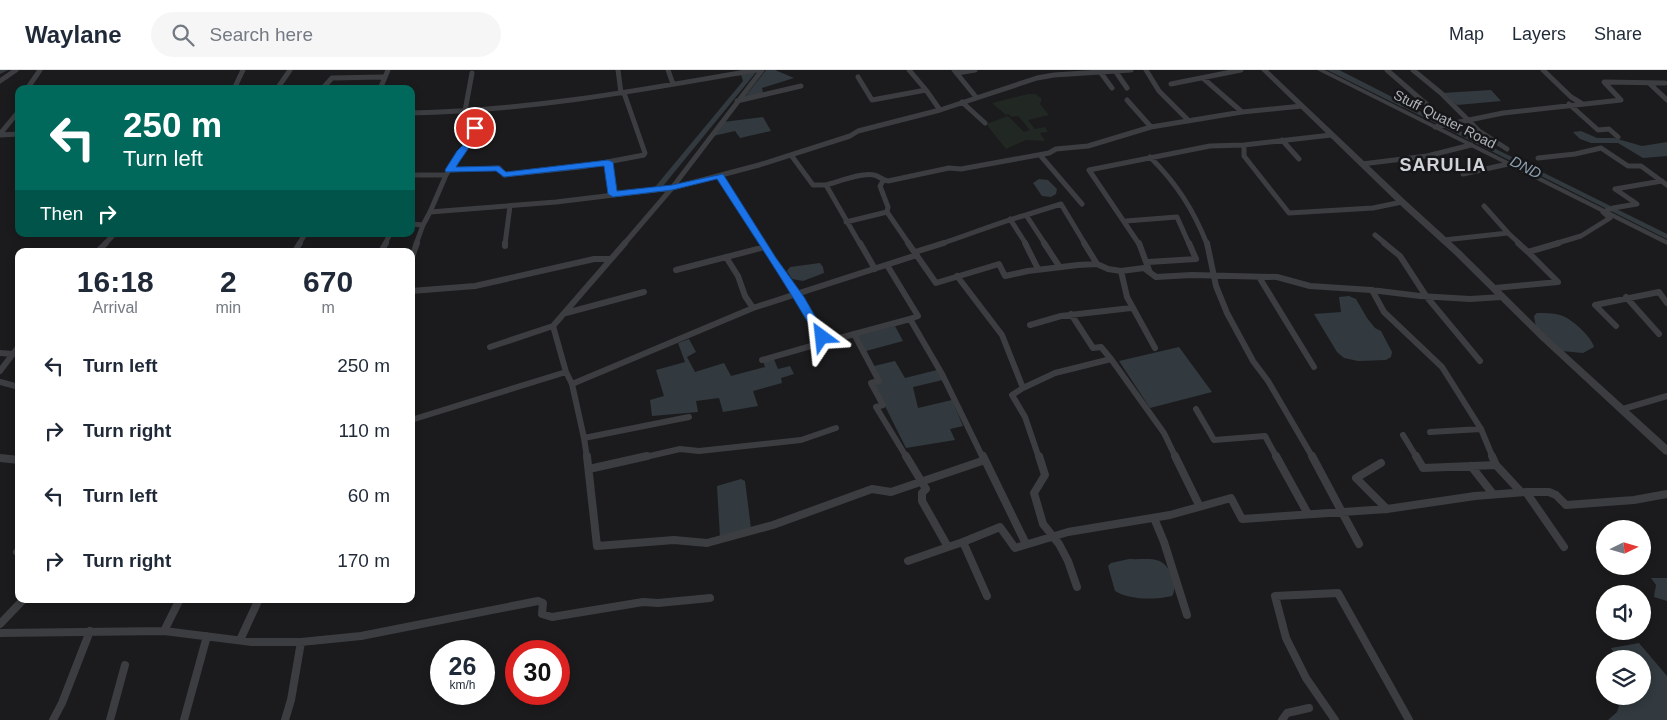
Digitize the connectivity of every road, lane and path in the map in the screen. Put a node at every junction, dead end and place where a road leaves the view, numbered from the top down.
1 (16, 70) edge
2 (40, 70) edge
3 (244, 70) edge
4 (290, 70) edge
5 (388, 70) edge
6 (618, 70) edge
7 (668, 70) edge
8 (756, 70) edge
9 (762, 70) edge
10 (909, 70) edge
11 (975, 70) edge
12 (1131, 70) edge
13 (1146, 70) edge
14 (1241, 70) edge
15 (1264, 70) edge
16 (1320, 70) edge
17 (1387, 70) edge
18 (1412, 70) edge
19 (1542, 70) edge
20 (955, 72) edge
21 (1061, 72) edge
22 (1113, 72) edge
23 (472, 73) dead end
24 (1101, 73) junction
25 (383, 77) junction
26 (858, 77) dead end
27 (1204, 79) junction
28 (0, 81) edge
29 (1649, 83) junction
30 (1665, 83) dead end
31 (673, 84) junction
32 (1170, 84) dead end
33 (30, 85) edge
34 (236, 85) edge
35 (279, 85) edge
36 (326, 85) edge
37 (381, 85) edge
38 (801, 86) dead end
39 (1112, 88) dead end
40 (1127, 88) dead end
41 (926, 90) junction
42 (623, 93) junction
43 (976, 97) junction
44 (737, 100) junction
45 (1127, 100) dead end
46 (1667, 100) edge
47 (962, 102) junction
48 (1581, 103) junction
49 (1569, 104) junction
50 (1302, 106) junction
51 (940, 110) junction
52 (465, 111) junction
53 (480, 112) junction
54 (1242, 112) junction
55 (415, 113) edge
56 (15, 116) edge
57 (1466, 119) junction
58 (1189, 121) junction
59 (985, 123) dead end
60 (1448, 123) junction
61 (1151, 127) junction
62 (1435, 127) junction
63 (15, 134) edge
64 (0, 135) edge
65 (1331, 135) junction
66 (1618, 137) dead end
67 (1282, 140) junction
68 (1244, 145) junction
69 (1471, 145) junction
70 (1507, 149) dead end
71 (791, 155) junction
72 (1040, 155) junction
73 (1150, 157) junction
74 (1538, 158) dead end
75 (1299, 159) dead end
76 (608, 162) junction
77 (1362, 164) junction
78 (1508, 164) junction
79 (447, 173) junction
80 (415, 174) edge
81 (1463, 174) dead end
82 (720, 176) junction
83 (883, 181) junction
84 (1662, 181) junction
85 (826, 185) junction
86 (1667, 185) edge
87 (672, 188) junction
88 (613, 194) junction
89 (1402, 202) junction
90 (1082, 204) dead end
91 (510, 206) junction
92 (1484, 206) dead end
93 (430, 212) junction
94 (887, 212) junction
95 (1603, 212) junction
96 (1026, 215) junction
97 (1010, 219) junction
98 (1126, 221) junction
99 (846, 222) junction
100 (415, 224) edge
101 (423, 225) junction
102 (1508, 233) junction
103 (1375, 235) dead end
104 (111, 237) edge
105 (303, 237) edge
106 (388, 237) edge
107 (1444, 240) junction
108 (1667, 243) edge
109 (504, 246) dead end
110 (765, 247) junction
111 (101, 248) edge
112 (297, 248) edge
113 (383, 248) dead end
114 (415, 248) edge
115 (1528, 252) junction
116 (916, 254) junction
117 (726, 257) junction
118 (611, 259) junction
119 (1196, 259) junction
120 (1210, 259) junction
121 (1148, 262) junction
122 (1097, 264) junction
123 (887, 265) junction
124 (1059, 266) junction
125 (875, 269) junction
126 (1038, 269) junction
127 (676, 270) dead end
128 (1149, 270) junction
129 (1121, 271) junction
130 (1213, 275) junction
131 (957, 276) junction
132 (1259, 277) junction
133 (1494, 288) junction
134 (415, 290) edge
135 (1372, 290) junction
136 (644, 292) dead end
137 (797, 295) junction
138 (1426, 296) junction
139 (1502, 297) junction
140 (1626, 298) junction
141 (1667, 304) edge
142 (753, 308) junction
143 (1131, 308) junction
144 (564, 313) junction
145 (1071, 314) junction
146 (910, 319) junction
147 (1030, 325) dead end
148 (553, 326) junction
149 (1616, 326) dead end
150 (854, 334) junction
151 (1659, 334) dead end
152 (825, 342) junction
153 (490, 347) dead end
154 (1155, 348) dead end
155 (15, 351) edge
156 (0, 353) edge
157 (13, 354) junction
158 (762, 360) dead end
159 (1111, 360) junction
160 (1480, 361) dead end
161 (1314, 367) dead end
162 (0, 371) edge
163 (566, 372) junction
164 (0, 382) edge
165 (572, 384) junction
166 (15, 386) edge
167 (1024, 388) junction
168 (1667, 396) edge
169 (1196, 409) dead end
170 (1622, 409) junction
171 (689, 417) dead end
172 (415, 419) edge
173 (836, 428) dead end
174 (1481, 429) junction
175 (1430, 432) dead end
176 (1403, 435) dead end
177 (584, 438) junction
178 (1667, 451) edge
179 (0, 458) edge
180 (15, 460) edge
181 (985, 460) junction
182 (1382, 463) dead end
183 (1496, 465) junction
184 (1472, 466) junction
185 (589, 469) junction
186 (922, 481) junction
187 (1523, 492) junction
188 (1493, 494) junction
189 (1667, 494) edge
190 (1199, 505) junction
191 (1387, 509) junction
192 (1308, 514) junction
193 (1342, 514) junction
194 (1154, 518) junction
195 (1052, 535) junction
196 (963, 542) junction
197 (1026, 544) junction
198 (1359, 544) dead end
199 (948, 547) junction
200 (1564, 547) dead end
201 (908, 561) dead end
202 (1077, 587) dead end
203 (987, 596) dead end
204 (710, 598) dead end
205 (20, 603) edge
206 (178, 603) edge
207 (258, 603) edge
208 (1187, 615) dead end
209 (0, 624) edge
210 (90, 631) junction
211 (164, 631) junction
212 (0, 633) edge
213 (207, 636) junction
214 (240, 640) junction
215 (301, 642) junction
216 (126, 665) dead end
217 (1309, 708) dead end
218 (53, 720) edge
219 (110, 720) edge
220 (184, 720) edge
221 (285, 720) edge
222 (1282, 720) edge
223 (1335, 720) edge
224 (1409, 720) edge

1 - 28 street
2 - 33 street
3 - 34 street
4 - 35 street
5 - 25 street
6 - 42 street
7 - 31 street
8 - 31 street
9 - 44 street
10 - 41 street
11 - 20 street
12 - 22 street
13 - 58 street
14 - 27 street
15 - 50 street
16 - 62 street, Stuff Quater Road
17 - 60 street
18 - 57 street
19 - 48 street
20 - 43 street
21 - 24 street
21 - 43 street
22 - 24 street
22 - 40 street
23 - 52 street
24 - 39 street
25 - 36 street
25 - 37 street
26 - 41 street
27 - 32 street
27 - 54 street
29 - 30 street
29 - 46 street
29 - 48 street
31 - 42 street
38 - 44 street
41 - 51 street
42 - 53 street
42 - 76 street
43 - 47 street
44 - 87 street
45 - 61 street
47 - 51 street
47 - 59 street
48 - 49 street
49 - 57 street
49 - 66 street
50 - 54 street
50 - 65 street
51 - 71 street
52 - 53 street
52 - 55 street
53 - 79 street
54 - 58 street
56 - 64 street
57 - 60 street
57 - 70 street
58 - 61 street
60 - 62 street
61 - 72 street
62 - 69 street, Stuff Quater Road
63 - 64 street
65 - 67 street
65 - 77 street
67 - 68 street
67 - 75 street
68 - 73 street
68 - 89 street
69 - 77 street
69 - 78 street, Stuff Quater Road
71 - 82 street
71 - 85 street
72 - 83 street
72 - 90 street
73 - 98 street
73 - 120 street
74 - 84 street
76 - 79 street
76 - 88 street
77 - 89 street
78 - 81 street
78 - 95 street, Stuff Quater Road
79 - 80 street
79 - 93 street
82 - 87 street
82 - 110 street
83 - 85 street
83 - 94 street
84 - 86 street
84 - 95 street
85 - 99 street
87 - 88 street
87 - 118 street
88 - 91 street
89 - 107 street
91 - 93 street
91 - 109 street
92 - 102 street
93 - 101 street
94 - 99 street
94 - 116 street
95 - 108 street, Stuff Quater Road
95 - 115 street
96 - 97 street
96 - 122 street
96 - 124 street
97 - 116 street
97 - 126 street
98 - 119 street
98 - 121 street
99 - 125 street
100 - 101 street
101 - 114 street
102 - 107 street
102 - 115 street
103 - 138 street
104 - 111 street
105 - 112 street
106 - 113 street
107 - 133 street
110 - 117 street
110 - 137 street
115 - 133 street
116 - 123 street
116 - 131 street
117 - 127 street
117 - 142 street
118 - 134 street
118 - 144 street
119 - 120 street
119 - 121 street
120 - 130 street
121 - 128 street
122 - 124 street
122 - 129 street
123 - 125 street
123 - 146 street
124 - 126 street
125 - 137 street
126 - 131 street
128 - 129 street
128 - 130 street
129 - 143 street
130 - 132 street
130 - 193 street
131 - 167 street
132 - 135 street
132 - 161 street
133 - 139 street
135 - 138 street
135 - 174 street
136 - 144 street
137 - 142 street
137 - 152 street
138 - 139 street
138 - 160 street
139 - 170 street
140 - 141 street
140 - 149 street
140 - 151 street
142 - 165 street
143 - 145 street
143 - 154 street
144 - 148 street
145 - 147 street
145 - 159 street
146 - 150 street
146 - 181 street
148 - 153 street
148 - 163 street
150 - 152 street
150 - 186 street
152 - 158 street
155 - 157 street
156 - 157 street
157 - 162 street
159 - 167 street
159 - 190 street
163 - 165 street
163 - 172 street
164 - 166 street
165 - 177 street
167 - 195 street
168 - 170 street
169 - 192 street
170 - 178 street
171 - 177 street
173 - 185 street
174 - 175 street
174 - 183 street
176 - 184 street
177 - 185 street
179 - 180 street
181 - 186 street
181 - 197 street
182 - 191 street
183 - 184 street
183 - 187 street
184 - 188 street
185 - 186 street
186 - 199 street
187 - 188 street
187 - 189 street
187 - 200 street
188 - 191 street
190 - 192 street
190 - 194 street
191 - 193 street
192 - 193 street
193 - 198 street
194 - 195 street
194 - 208 street
195 - 197 street
195 - 202 street
196 - 197 street
196 - 199 street
196 - 203 street
199 - 201 street
204 - 215 street
205 - 209 street
206 - 211 street
207 - 214 street
210 - 211 street
210 - 212 street
210 - 218 street
211 - 213 street
213 - 214 street
213 - 220 street
214 - 215 street
215 - 221 street
216 - 219 street
217 - 222 street
223 - 224 street

